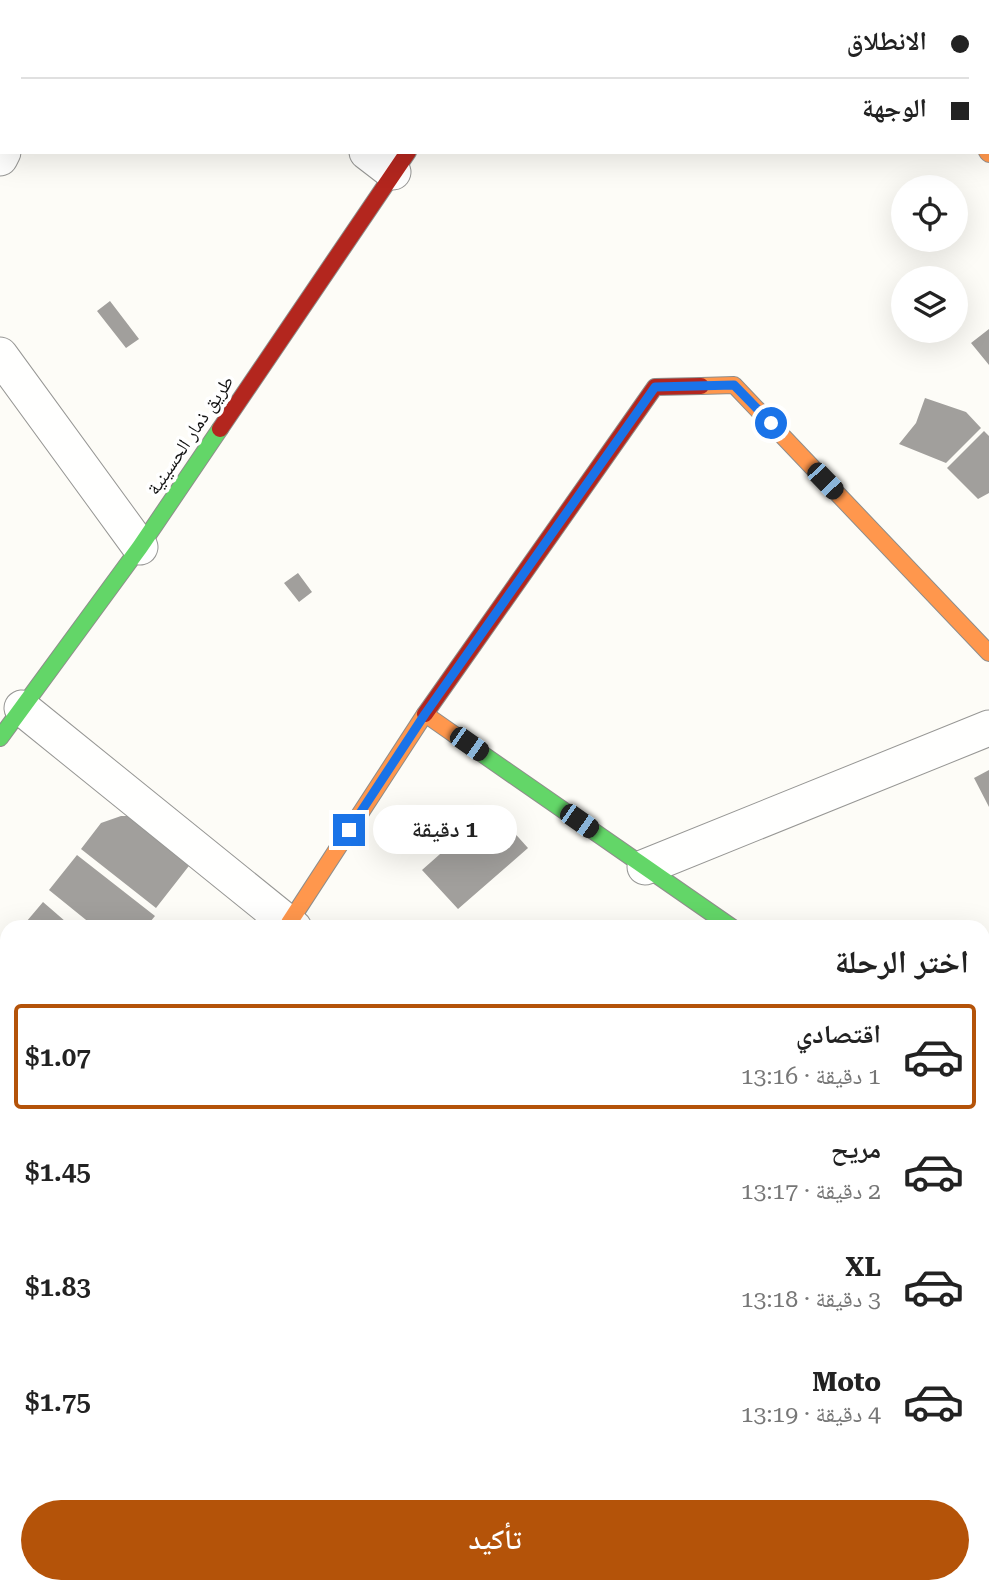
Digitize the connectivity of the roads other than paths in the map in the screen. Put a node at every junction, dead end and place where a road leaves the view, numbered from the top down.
1 (389, 159) edge
2 (0, 355) edge
3 (140, 547) junction
4 (989, 653) edge
5 (22, 708) junction
6 (425, 714) junction
7 (989, 728) edge
8 (0, 738) edge
9 (645, 867) junction
10 (285, 920) edge
11 (294, 920) edge
12 (721, 920) edge

1 - 3 street, طريق ذمار الحسينية
2 - 3 street
3 - 5 street, طريق ذمار الحسينية
4 - 6 street
5 - 8 street, طريق ذمار الحسينية
5 - 10 street
6 - 9 street
6 - 11 street
7 - 9 street
9 - 12 street

